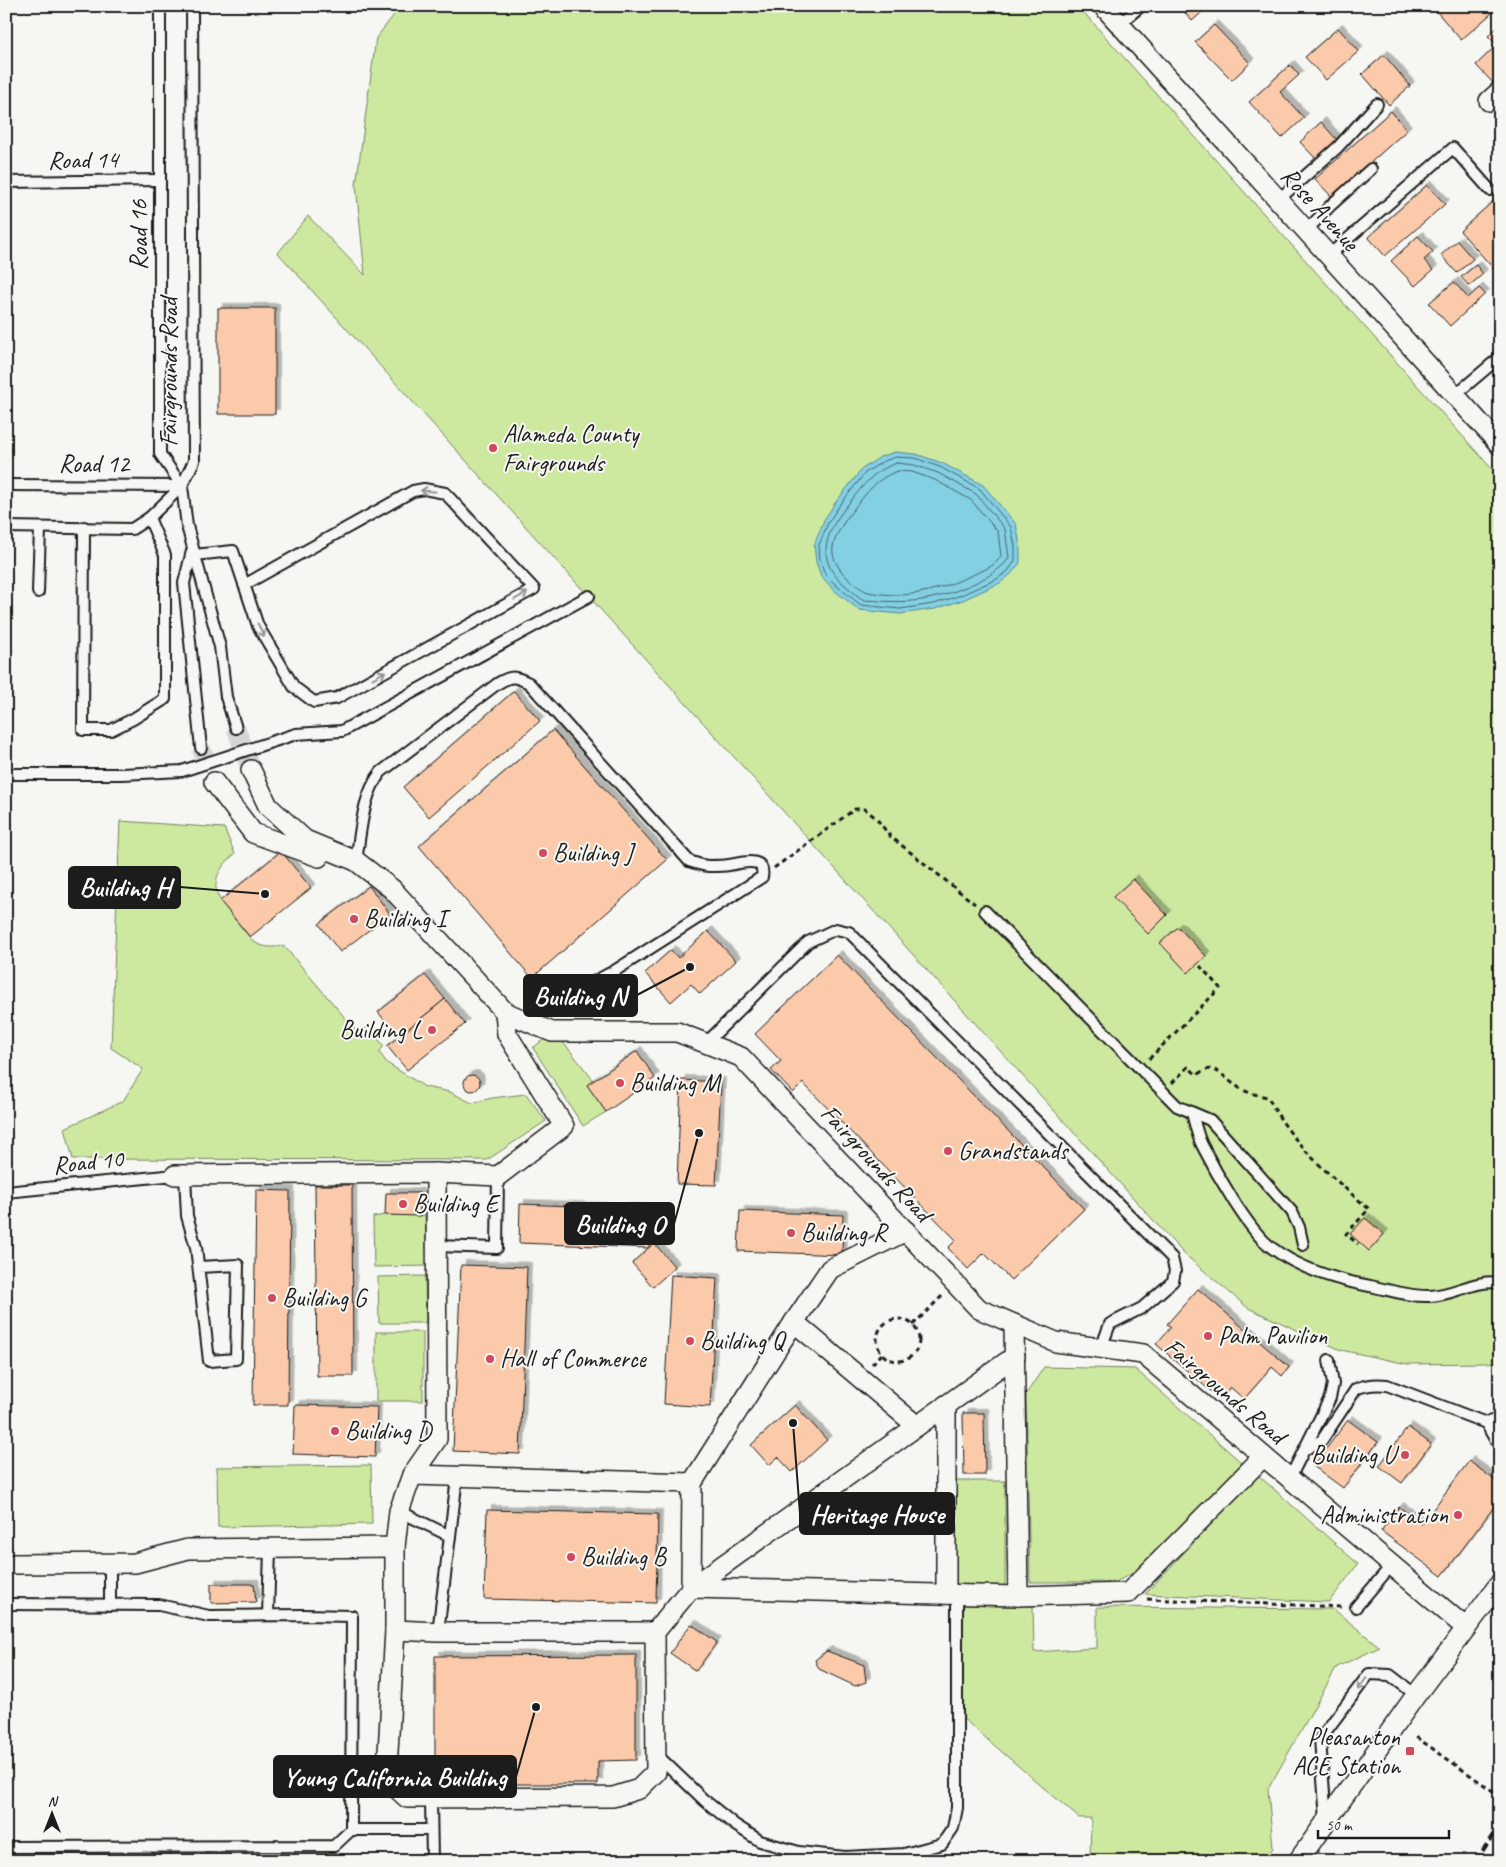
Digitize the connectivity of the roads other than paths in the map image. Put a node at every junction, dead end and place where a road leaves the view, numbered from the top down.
1 (160, 6) edge
2 (192, 6) edge
3 (1103, 6) edge
4 (1141, 6) edge
5 (1119, 24) junction
6 (1377, 104) dead end
7 (1371, 169) dead end
8 (160, 180) junction
9 (6, 182) edge
10 (1490, 190) dead end
11 (1278, 200) junction
12 (1306, 231) junction
13 (1328, 256) junction
14 (1500, 357) edge
15 (1455, 396) junction
16 (1500, 445) edge
17 (6, 485) edge
18 (182, 486) junction
19 (149, 518) junction
20 (6, 527) edge
21 (40, 528) junction
22 (84, 528) junction
23 (194, 552) junction
24 (244, 585) junction
25 (38, 592) dead end
26 (589, 596) dead end
27 (236, 728) tunnel mouth
28 (201, 748) tunnel mouth
29 (251, 770) tunnel mouth
30 (6, 774) edge
31 (214, 782) tunnel mouth
32 (356, 861) junction
33 (985, 911) road end
34 (505, 1012) junction
35 (524, 1020) junction
36 (706, 1043) junction
37 (1192, 1112) junction
38 (436, 1173) junction
39 (180, 1175) junction
40 (498, 1176) junction
41 (6, 1192) edge
42 (906, 1231) junction
43 (1303, 1245) dead end
44 (436, 1246) junction
45 (198, 1267) junction
46 (1500, 1283) edge
47 (794, 1322) junction
48 (1014, 1325) junction
49 (1101, 1348) junction
50 (1015, 1356) junction
51 (1329, 1360) dead end
52 (946, 1405) junction
53 (1500, 1418) edge
54 (1486, 1424) junction
55 (917, 1426) junction
56 (1500, 1444) edge
57 (1306, 1449) junction
58 (1263, 1457) junction
59 (412, 1475) junction
60 (458, 1476) junction
61 (1290, 1478) junction
62 (692, 1483) junction
63 (399, 1511) junction
64 (450, 1536) junction
65 (394, 1547) junction
66 (270, 1549) junction
67 (110, 1563) junction
68 (10, 1564) edge
69 (1391, 1566) junction
70 (1500, 1583) edge
71 (691, 1588) junction
72 (952, 1594) junction
73 (1018, 1596) junction
74 (6, 1604) edge
75 (110, 1605) junction
76 (1356, 1607) road end
77 (268, 1615) junction
78 (1466, 1628) junction
79 (395, 1630) junction
80 (438, 1632) junction
81 (655, 1632) junction
82 (1416, 1695) junction
83 (656, 1753) junction
84 (431, 1798) junction
85 (1326, 1821) junction
86 (351, 1830) junction
87 (431, 1830) junction
88 (6, 1847) edge
89 (432, 1861) edge
90 (1298, 1861) edge

1 - 8 lane, Road 16
2 - 18 lane, Fairgrounds Road
3 - 5 street, Rose Avenue
4 - 5 lane
5 - 11 street, Rose Avenue
6 - 11 lane
7 - 12 lane
8 - 9 lane, Road 14
8 - 18 lane, Road 16
10 - 13 lane
11 - 12 street, Rose Avenue
12 - 13 street, Rose Avenue
13 - 15 street, Rose Avenue
14 - 15 lane
15 - 16 street, Rose Avenue
17 - 18 lane, Road 12
18 - 19 lane
18 - 23 lane
19 - 22 lane
19 - 22 lane
20 - 21 lane
21 - 22 lane
21 - 25 lane
23 - 24 lane
23 - 27 lane
23 - 28 lane
24 -> 24 lane
26 - 30 lane
29 - 32 street, Fairgrounds Road
31 - 32 street
32 - 34 street, Fairgrounds Road
32 - 35 lane
33 - 37 lane
34 - 35 street, Fairgrounds Road
34 - 40 street
35 - 36 street, Fairgrounds Road
36 - 42 street, Fairgrounds Road
36 - 49 lane
37 - 43 lane
37 - 46 lane
38 - 39 street
38 - 40 street
38 - 44 street
39 - 41 lane, Road 10
39 - 45 lane
40 - 44 lane
42 - 47 street
42 - 48 street, Fairgrounds Road
44 - 59 street
45 - 45 lane
47 - 55 street
47 - 62 street
48 - 49 street, Fairgrounds Road
48 - 50 street
49 - 58 street, Fairgrounds Road
50 - 52 street
50 - 73 street
51 - 57 lane
52 - 55 street
52 - 72 street
53 - 54 lane
54 - 56 lane
54 - 57 lane
55 - 71 street
57 - 61 lane
58 - 61 street, Fairgrounds Road
58 - 73 street
59 - 60 street
59 - 63 street
60 - 62 street
60 - 64 lane
61 - 69 street, Fairgrounds Road
62 - 71 street
63 - 64 lane
63 - 65 street
64 - 80 lane
65 - 66 street
65 - 79 street
66 - 67 street
66 - 77 lane
67 - 68 street
67 - 75 lane
69 - 76 lane
69 - 78 street, Fairgrounds Road
70 - 78 street
71 - 72 street
71 - 81 street
72 - 73 street
72 - 83 lane
74 - 75 lane
75 - 77 lane
77 - 86 lane
78 - 82 street
79 - 80 street
79 - 84 street
80 - 81 street
81 - 83 street
82 - 85 street
82 -> 85 lane
83 - 84 street
84 - 87 lane
85 - 90 street
86 - 87 lane
86 - 88 lane
87 - 89 lane

